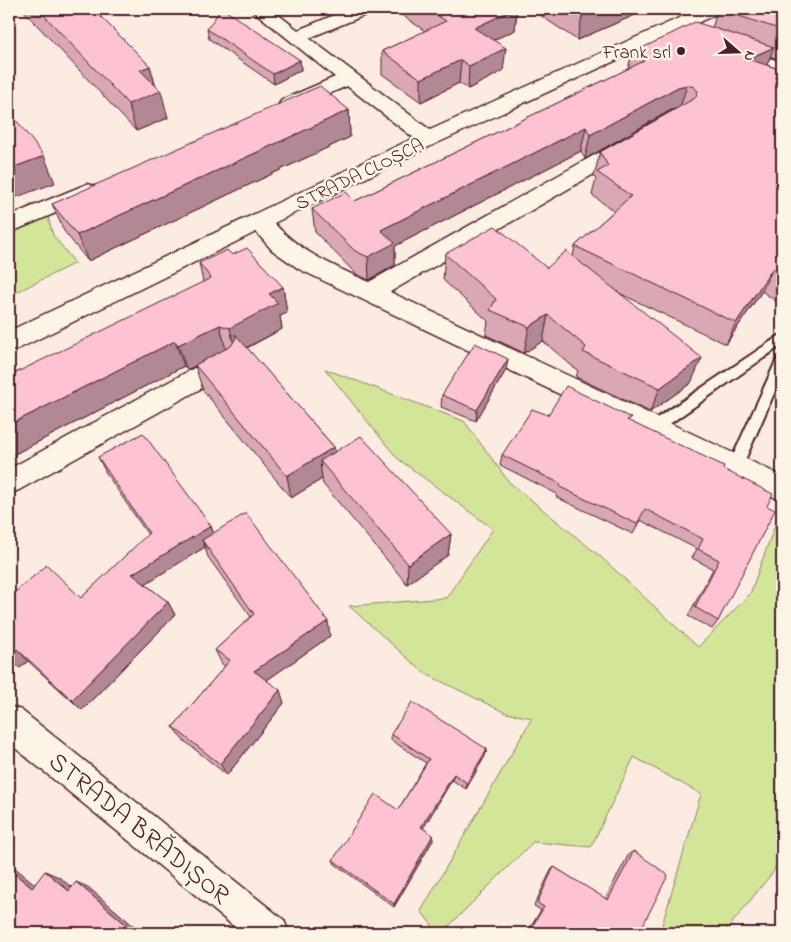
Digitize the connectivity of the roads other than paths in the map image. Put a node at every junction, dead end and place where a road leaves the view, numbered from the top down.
1 (260, 9) edge
2 (364, 9) edge
3 (713, 9) edge
4 (665, 30) junction
5 (296, 37) junction
6 (692, 39) edge
7 (710, 45) edge
8 (782, 68) edge
9 (348, 78) junction
10 (274, 110) edge
11 (645, 136) edge
12 (428, 139) junction
13 (100, 185) edge
14 (260, 221) junction
15 (9, 225) edge
16 (369, 293) junction
17 (782, 339) edge
18 (9, 342) edge
19 (782, 361) edge
20 (227, 362) edge
21 (653, 428) junction
22 (735, 467) junction
23 (9, 482) edge
24 (782, 489) edge
25 (9, 722) edge
26 (271, 933) edge

1 - 5 street
2 - 5 street
3 - 4 street, STRADA CLOȘCA
4 - 6 street
4 - 12 street, STRADA CLOȘCA
5 - 9 street
7 - 8 street
9 - 10 street
9 - 12 street
11 - 16 street
12 - 14 street, STRADA CLOȘCA
13 - 15 street
14 - 16 street
14 - 18 street, STRADA CLOȘCA
16 - 21 street
17 - 21 lane
19 - 22 lane
20 - 23 street
21 - 22 street
22 - 24 street
25 - 26 street, STRADA BRĂDIȘOR

